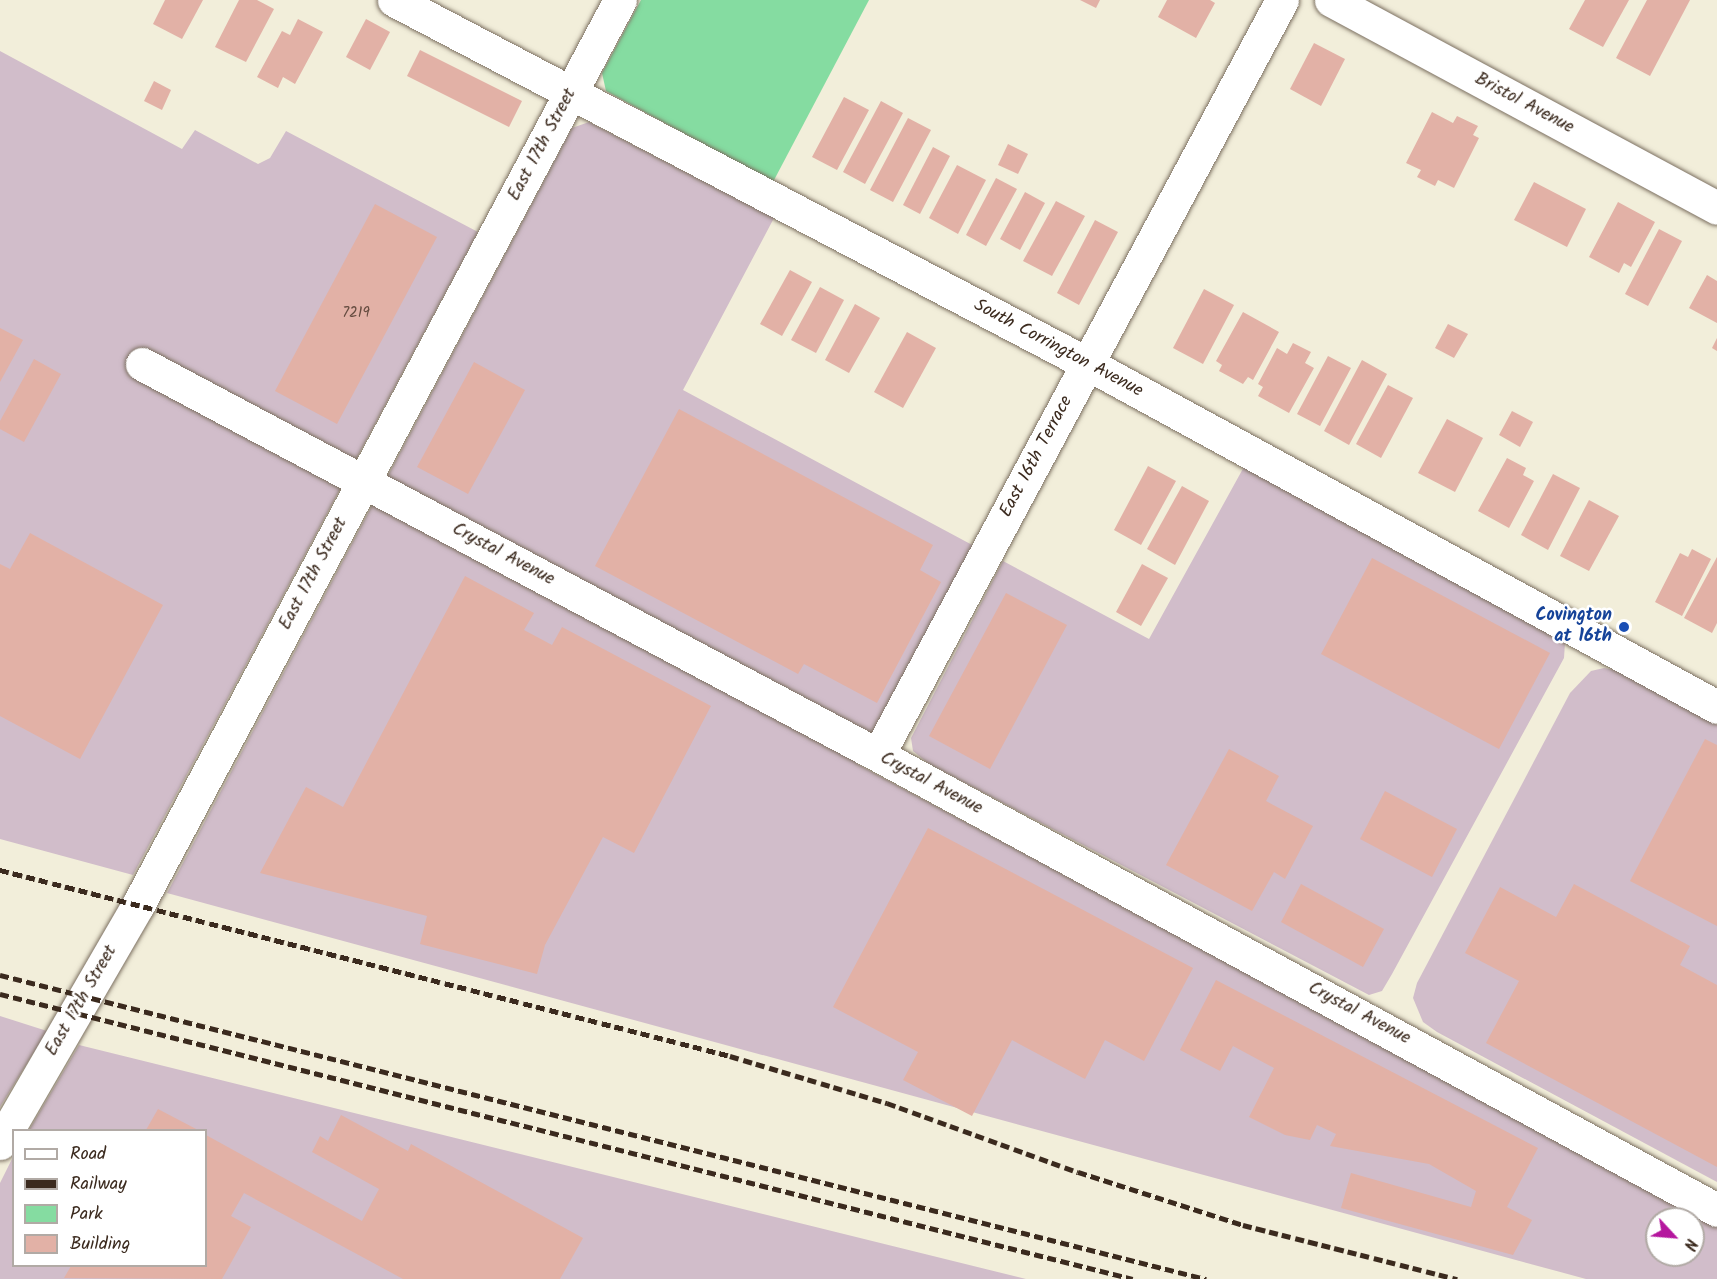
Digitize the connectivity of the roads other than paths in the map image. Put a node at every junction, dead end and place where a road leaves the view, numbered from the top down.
1 (394, 0) edge
2 (620, 0) edge
3 (1282, 0) edge
4 (1331, 0) edge
5 (570, 95) junction
6 (1717, 208) edge
7 (142, 364) dead end
8 (1088, 364) junction
9 (364, 481) junction
10 (1717, 707) edge
11 (878, 755) junction
12 (0, 1143) edge
13 (1717, 1210) edge

1 - 5 street, South Corrington Avenue
2 - 5 street, East 17th Street
3 - 8 street, East 16th Terrace
4 - 6 street, Bristol Avenue
5 - 8 street, South Corrington Avenue
5 - 9 street, East 17th Street
7 - 9 street, Crystal Avenue
8 - 10 street, South Corrington Avenue
8 - 11 street, East 16th Terrace
9 - 11 street, Crystal Avenue
9 - 12 street, East 17th Street
11 - 13 street, Crystal Avenue

